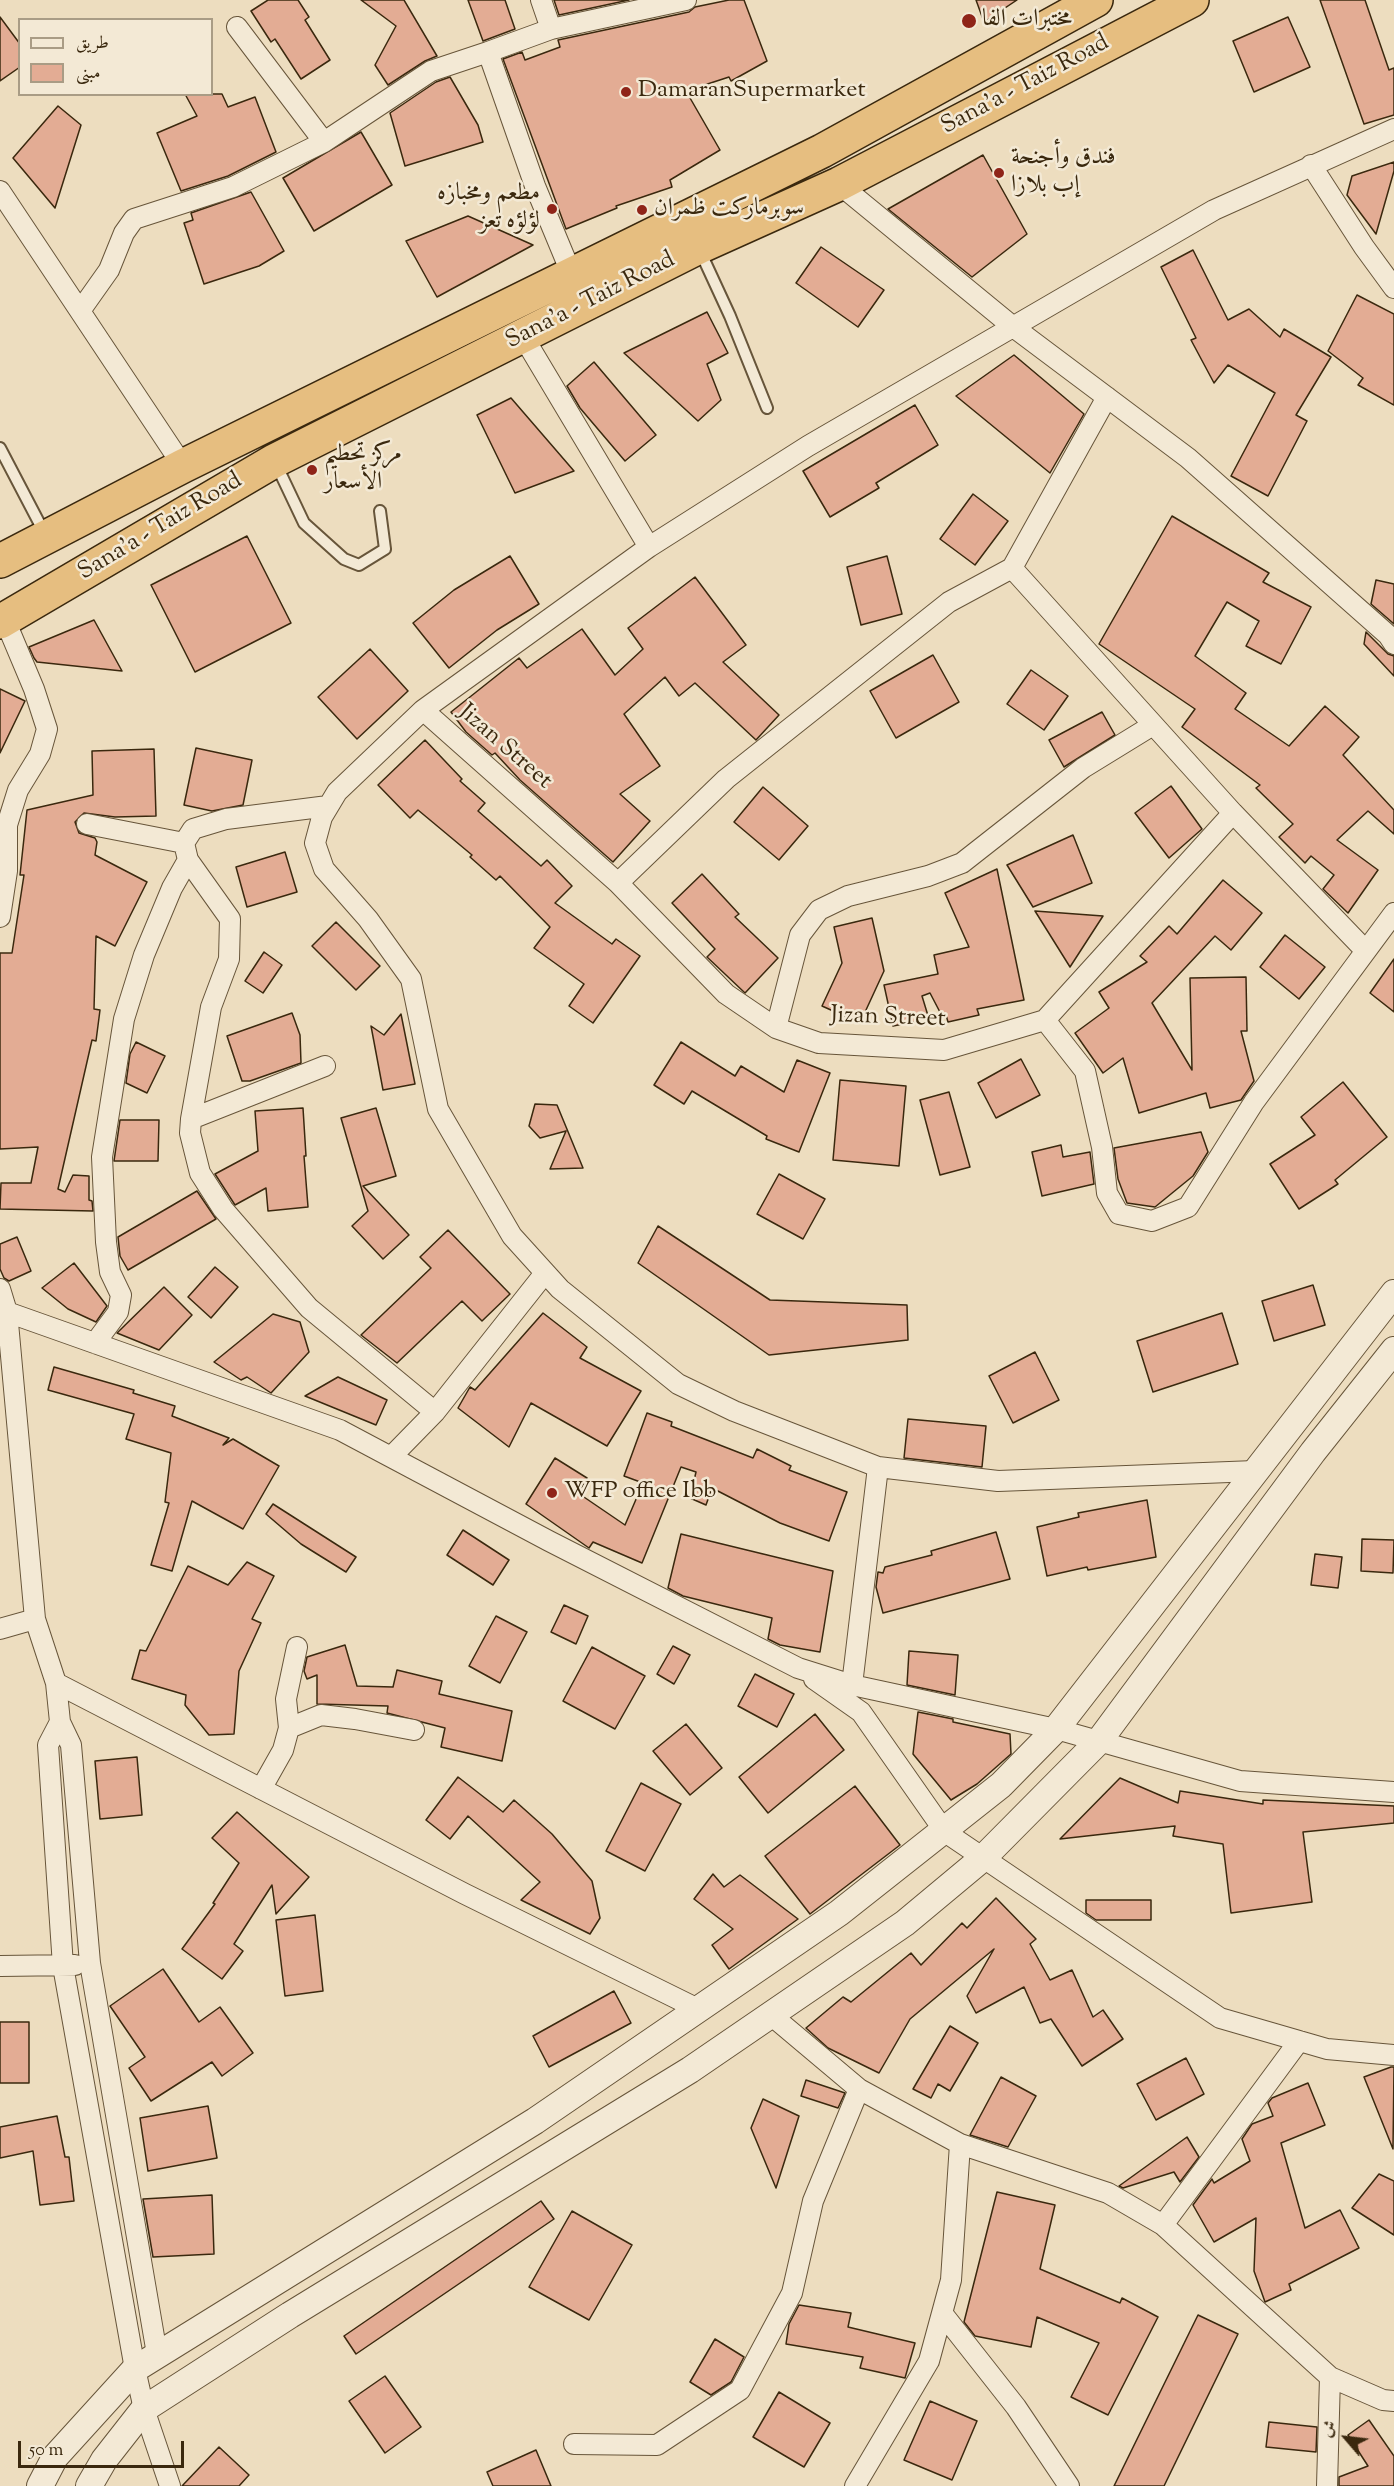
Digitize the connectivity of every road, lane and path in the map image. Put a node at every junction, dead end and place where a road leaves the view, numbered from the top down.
1 (541, 0) edge
2 (686, 0) edge
3 (1096, 0) edge
4 (1192, 0) edge
5 (237, 27) dead end
6 (550, 29) junction
7 (488, 52) junction
8 (1394, 129) edge
9 (324, 142) junction
10 (1311, 165) junction
11 (839, 184) junction
12 (0, 191) edge
13 (699, 248) junction
14 (572, 275) junction
15 (1394, 288) edge
16 (80, 311) junction
17 (1012, 326) junction
18 (524, 338) junction
19 (1107, 397) junction
20 (767, 408) dead end
21 (0, 448) edge
22 (274, 461) junction
23 (183, 466) junction
24 (380, 511) dead end
25 (46, 537) junction
26 (650, 546) junction
27 (0, 561) edge
28 (1012, 568) junction
29 (3, 621) edge
30 (1394, 644) edge
31 (423, 710) junction
32 (1153, 725) junction
33 (328, 806) junction
34 (1233, 813) junction
35 (87, 824) dead end
36 (186, 852) junction
37 (618, 883) junction
38 (1394, 913) edge
39 (0, 917) edge
40 (1365, 950) junction
41 (1045, 1020) junction
42 (776, 1028) junction
43 (325, 1066) dead end
44 (191, 1119) junction
45 (545, 1273) junction
46 (0, 1289) edge
47 (1394, 1293) edge
48 (4, 1312) edge
49 (95, 1343) junction
50 (1394, 1350) edge
51 (435, 1412) junction
52 (391, 1457) junction
53 (878, 1467) junction
54 (1255, 1471) junction
55 (35, 1619) junction
56 (0, 1629) edge
57 (297, 1647) dead end
58 (798, 1668) junction
59 (56, 1683) junction
60 (852, 1685) junction
61 (60, 1722) junction
62 (289, 1728) junction
63 (414, 1730) dead end
64 (1056, 1730) junction
65 (1099, 1742) junction
66 (261, 1789) junction
67 (1394, 1792) edge
68 (945, 1832) junction
69 (983, 1858) junction
70 (90, 1963) junction
71 (0, 1966) edge
72 (63, 1966) junction
73 (698, 2009) junction
74 (771, 2014) junction
75 (1299, 2041) junction
76 (1394, 2055) edge
77 (860, 2089) junction
78 (960, 2144) junction
79 (1162, 2225) junction
80 (942, 2313) junction
81 (156, 2354) junction
82 (135, 2369) junction
83 (1330, 2377) junction
84 (1394, 2401) edge
85 (144, 2409) junction
86 (574, 2444) dead end
87 (40, 2486) edge
88 (89, 2486) edge
89 (170, 2486) edge
90 (855, 2486) edge
91 (1069, 2486) edge
92 (1327, 2486) edge

1 - 6 street
2 - 6 street
3 - 14 highway, Sana'a - Taiz Road
4 - 11 highway, Sana'a - Taiz Road
5 - 9 street
6 - 7 street
7 - 9 street
7 - 14 street
8 - 10 street
9 - 16 street
10 - 15 street
10 - 17 street
11 - 13 highway, Sana'a - Taiz Road
11 - 17 street
12 - 16 street
13 - 18 highway, Sana'a - Taiz Road
13 - 20 lane
14 - 23 highway, Sana'a - Taiz Road
16 - 23 street
17 - 19 street
17 - 26 street
18 - 22 highway, Sana'a - Taiz Road
18 - 26 street
19 - 28 street
19 - 30 street
21 - 25 lane
22 - 24 lane
22 - 29 highway, Sana'a - Taiz Road
23 - 25 highway, Sana'a - Taiz Road
25 - 27 highway, Sana'a - Taiz Road
26 - 31 street
28 - 32 street
28 - 37 street
29 - 39 street
31 - 33 street
31 - 37 street, Jizan Street
32 - 34 street
32 - 42 street
33 - 36 street
33 - 45 street
34 - 40 street
34 - 41 street
35 - 36 street
36 - 44 street
36 - 49 street
37 - 42 street, Jizan Street
38 - 40 street
40 - 41 street
41 - 42 street, Jizan Street
43 - 44 street
44 - 51 street
45 - 51 street
45 - 53 street
46 - 48 street
47 - 54 street
48 - 49 street
48 - 55 street
49 - 52 street
50 - 65 street
51 - 52 street
52 - 58 street
53 - 54 street
53 - 60 street
54 - 64 street
55 - 56 street
55 - 59 street
57 - 62 street
58 - 60 street
58 - 68 street
59 - 61 street
59 - 66 street
60 - 64 street
61 - 70 street
61 - 72 street
62 - 63 street
62 - 66 street
64 - 65 street
64 - 68 street
65 - 67 street
65 - 69 street
66 - 73 street
68 - 69 street
68 - 73 street
69 - 74 street
69 - 75 street
70 - 72 street
70 - 81 street
71 - 72 street
72 - 82 street
73 - 81 street
74 - 77 street
74 - 85 street
75 - 76 street
75 - 79 street
77 - 78 street
77 - 86 street
78 - 79 street
78 - 80 street
79 - 83 street
80 - 90 street
80 - 91 street
81 - 82 street
82 - 85 street
82 - 87 street
83 - 84 street
83 - 92 street
85 - 88 street
85 - 89 street

